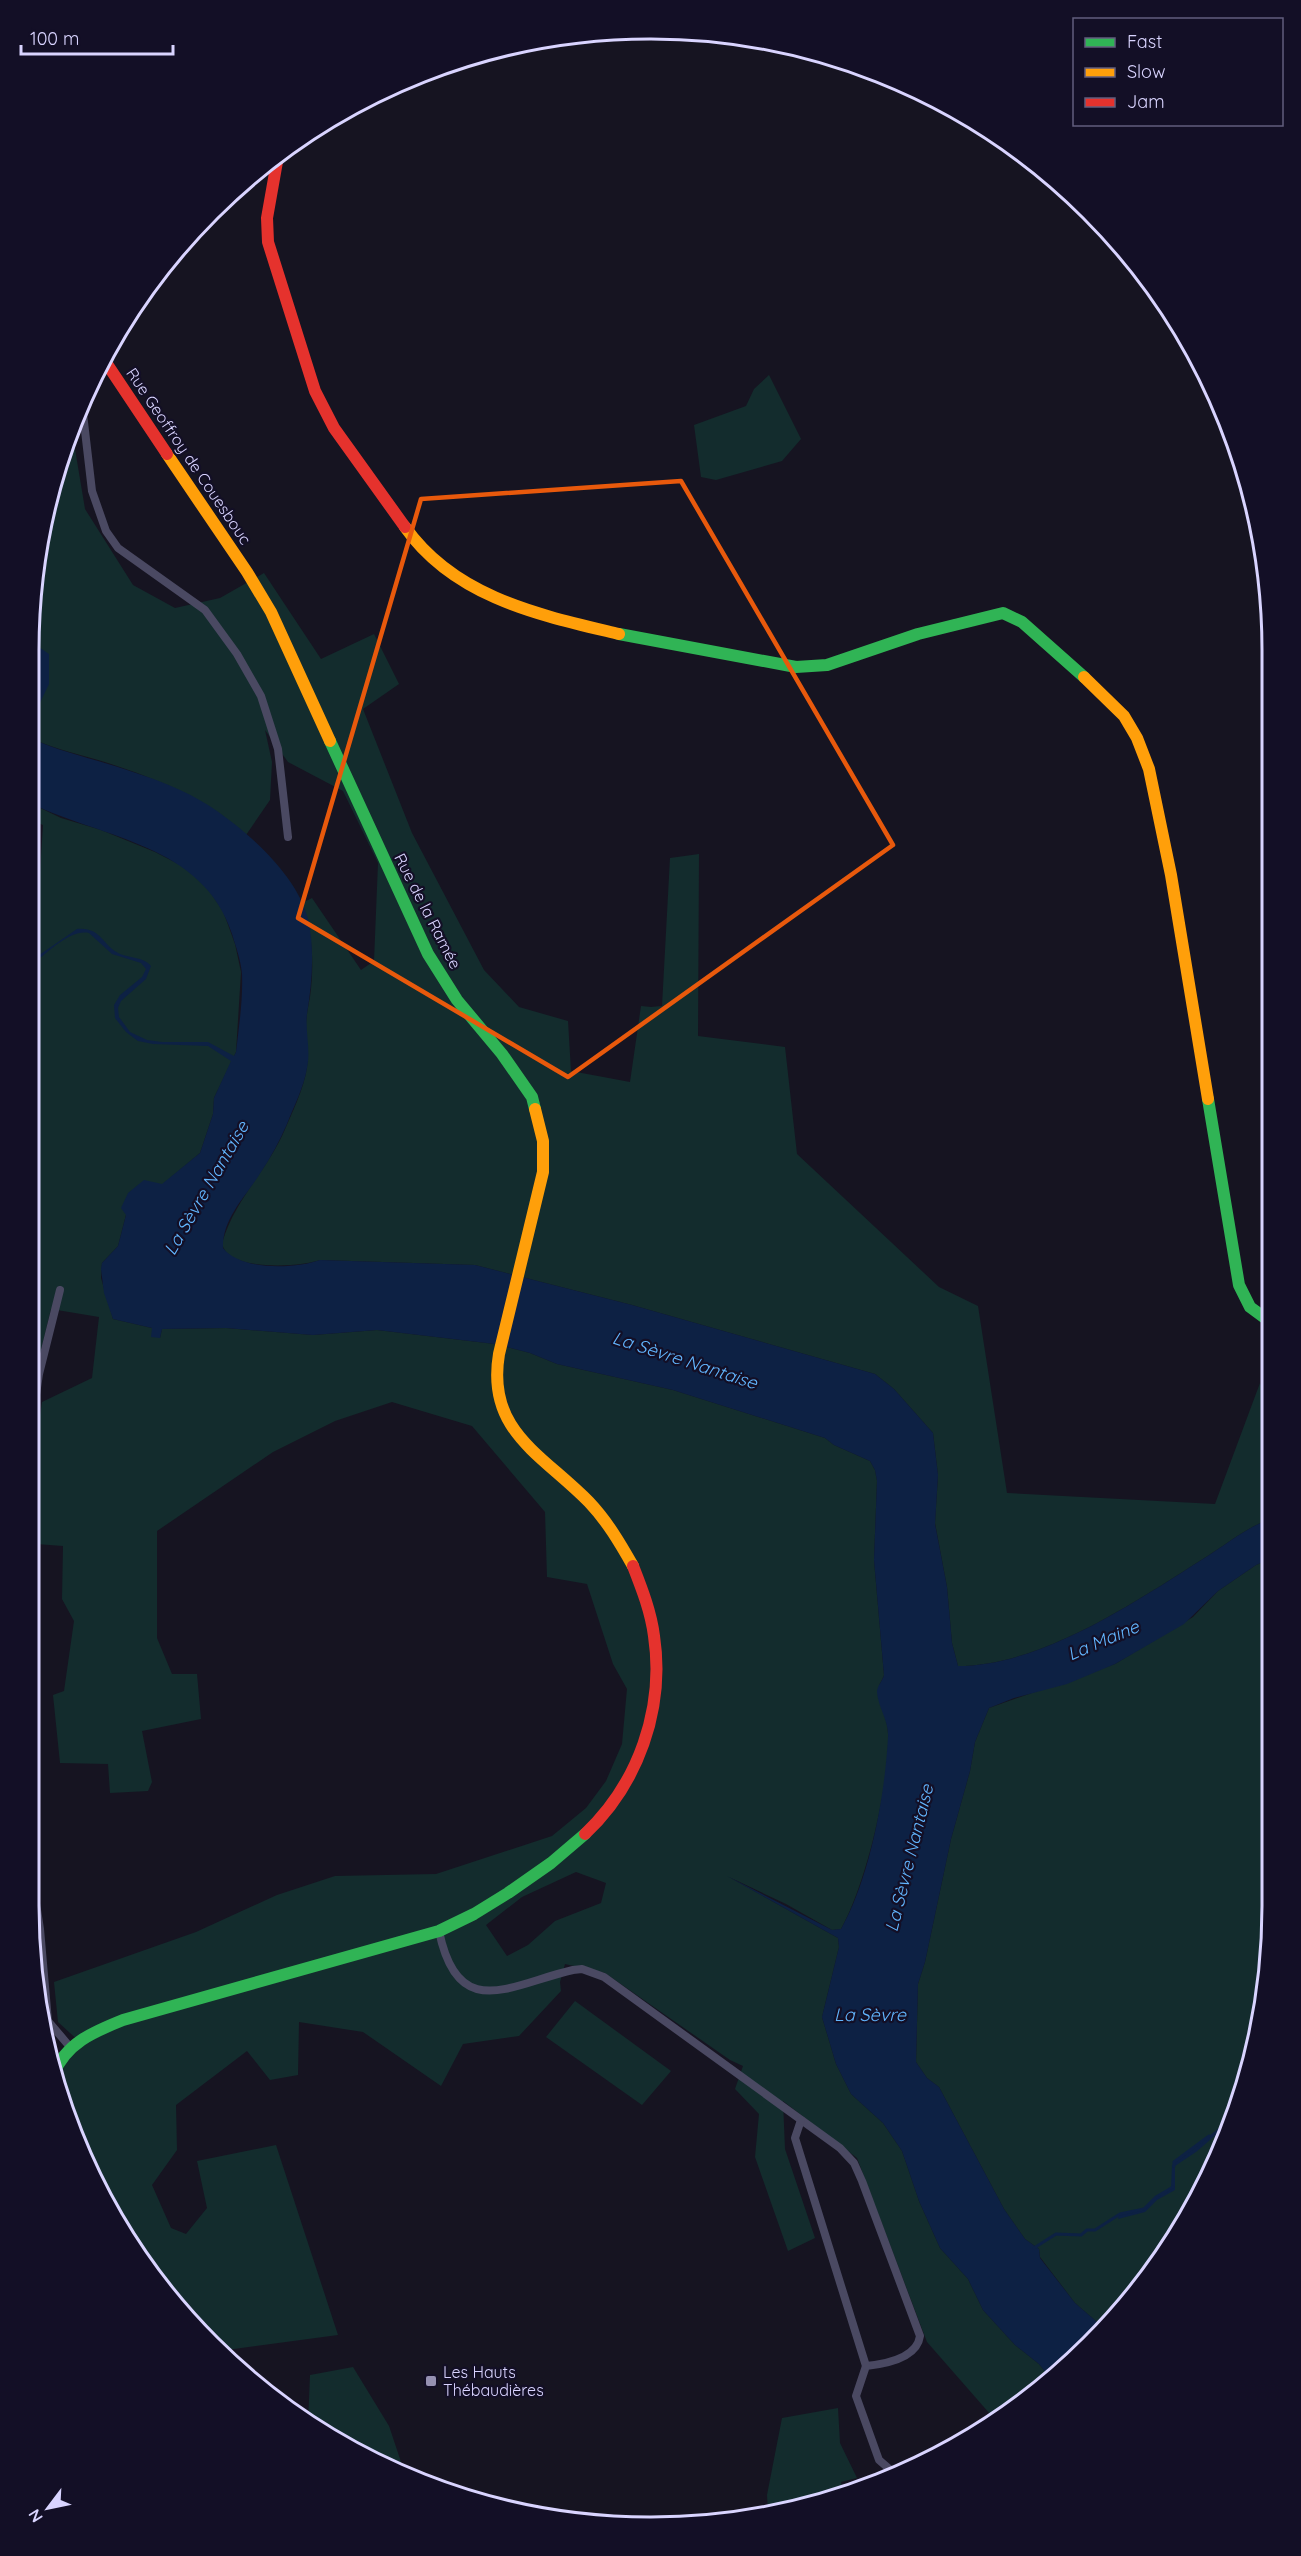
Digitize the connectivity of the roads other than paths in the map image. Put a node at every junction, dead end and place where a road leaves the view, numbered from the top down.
1 (278, 165) edge
2 (109, 367) edge
3 (84, 421) edge
4 (247, 572) joint
5 (288, 837) dead end
6 (60, 1290) dead end
7 (1262, 1318) edge
8 (39, 1374) edge
9 (40, 1926) edge
10 (439, 1931) junction
11 (46, 1995) edge
12 (51, 2024) edge
13 (70, 2047) junction
14 (59, 2061) edge
15 (801, 2120) junction
16 (866, 2366) junction
17 (889, 2468) edge

1 - 7 main road
2 - 4 main road, Rue Geoffroy de Couesbouc
3 - 5 street
4 - 10 main road, Rue de la Ramée
6 - 8 street
9 - 11 street
10 - 13 main road, Rue de la Ramée
10 - 15 street
12 - 13 street
13 - 14 main road
15 - 16 street
15 - 16 street
16 - 17 street

